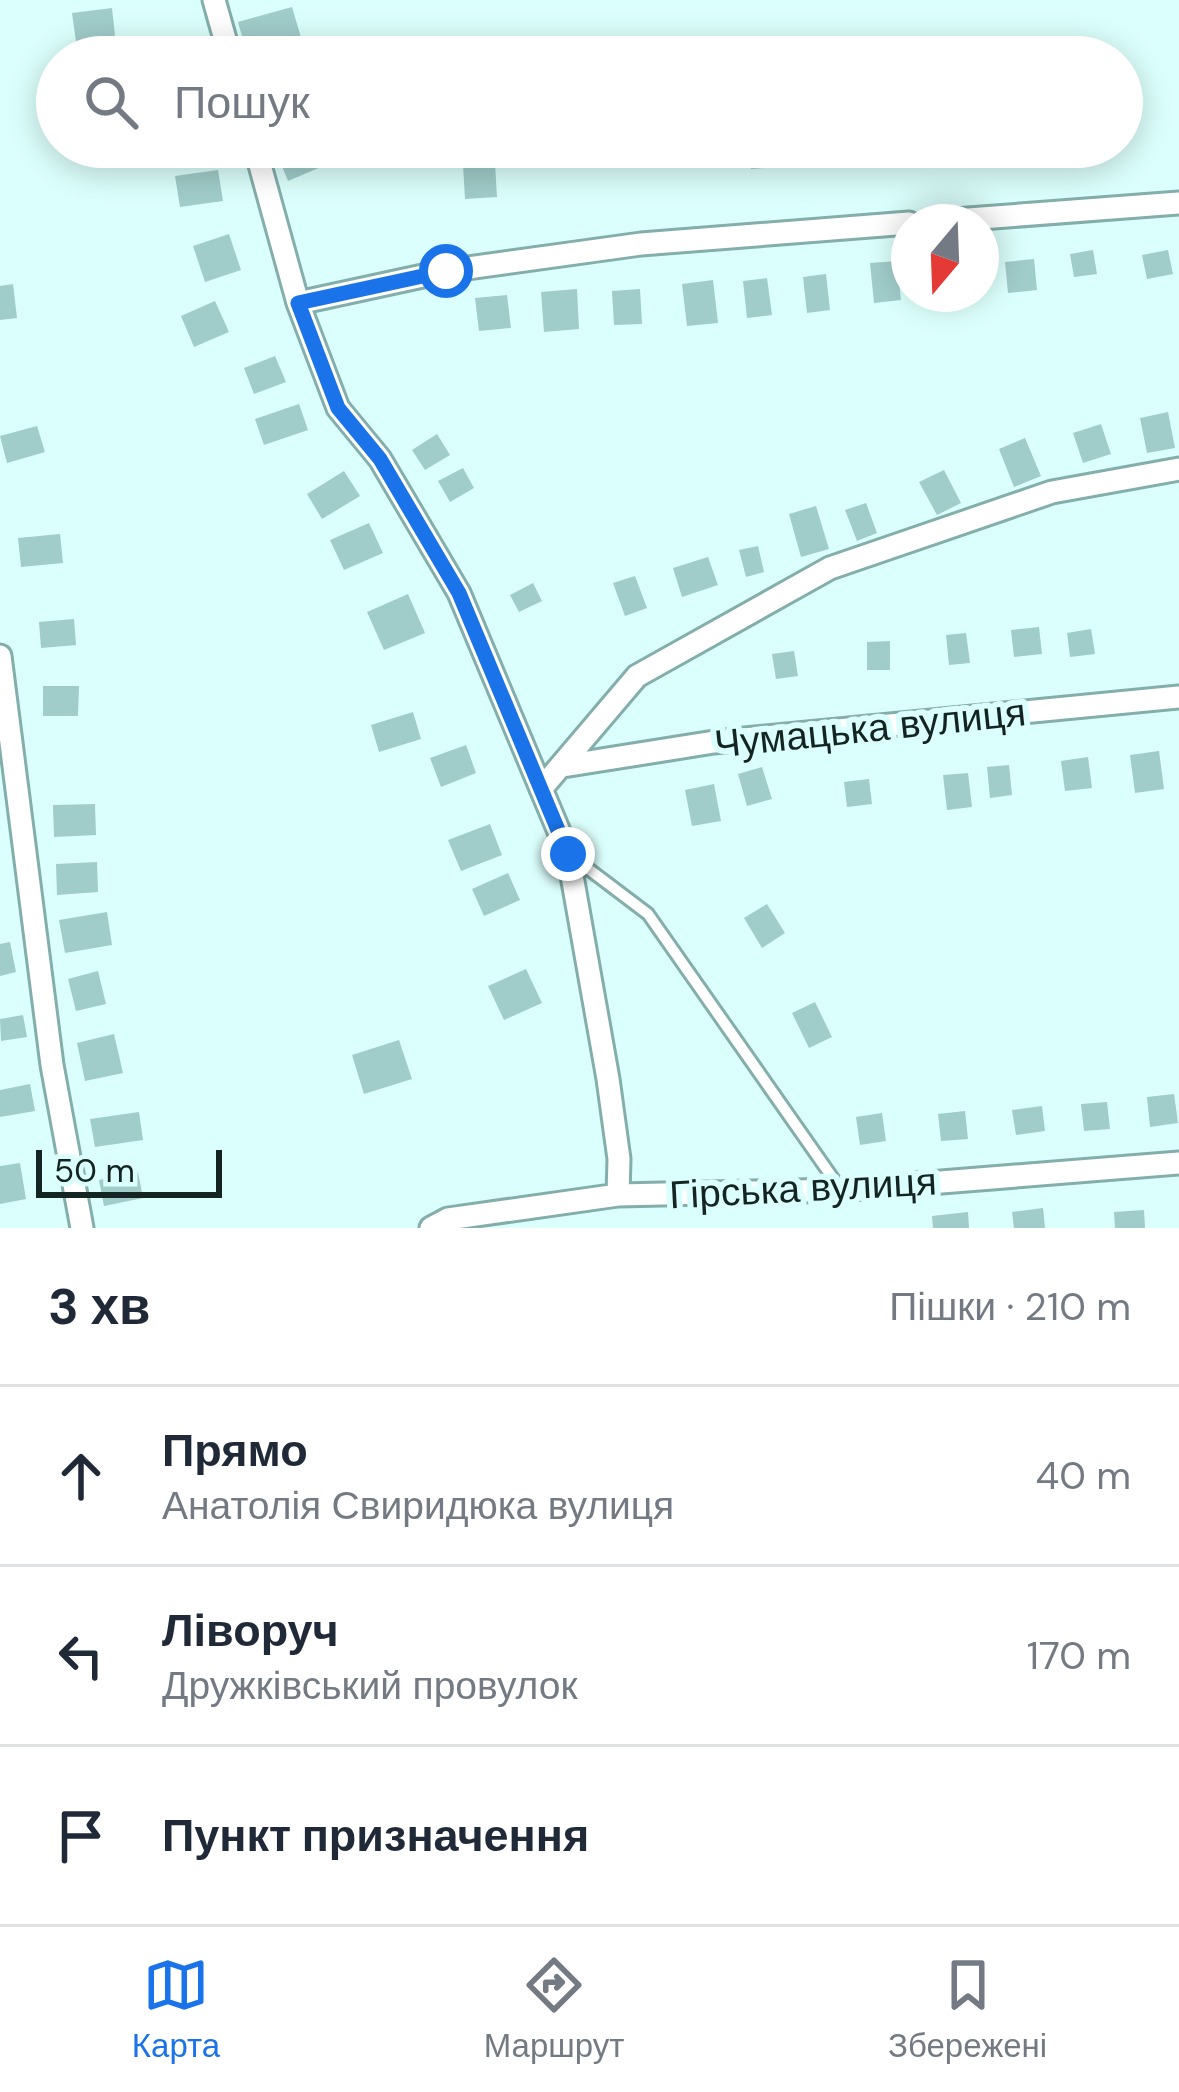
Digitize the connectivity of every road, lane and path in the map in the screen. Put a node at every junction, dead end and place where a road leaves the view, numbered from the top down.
1 (214, 0) edge
2 (224, 36) edge
3 (261, 168) edge
4 (1179, 203) edge
5 (999, 217) edge
6 (891, 225) edge
7 (298, 303) junction
8 (1179, 469) edge
9 (0, 656) edge
10 (1179, 697) edge
11 (563, 766) junction
12 (541, 789) junction
13 (568, 854) junction
14 (1179, 1163) edge
15 (841, 1190) junction
16 (618, 1195) junction
17 (82, 1228) edge
18 (430, 1228) edge

1 - 2 street
3 - 7 street
4 - 5 street
6 - 7 street
7 - 12 street
8 - 11 street
9 - 17 street
10 - 11 street, Чумацька вулиця
11 - 12 street
12 - 13 street
13 - 15 lane
13 - 16 street
14 - 15 street, Гірська вулиця
15 - 16 street, Гірська вулиця
16 - 18 street, Гірська вулиця

